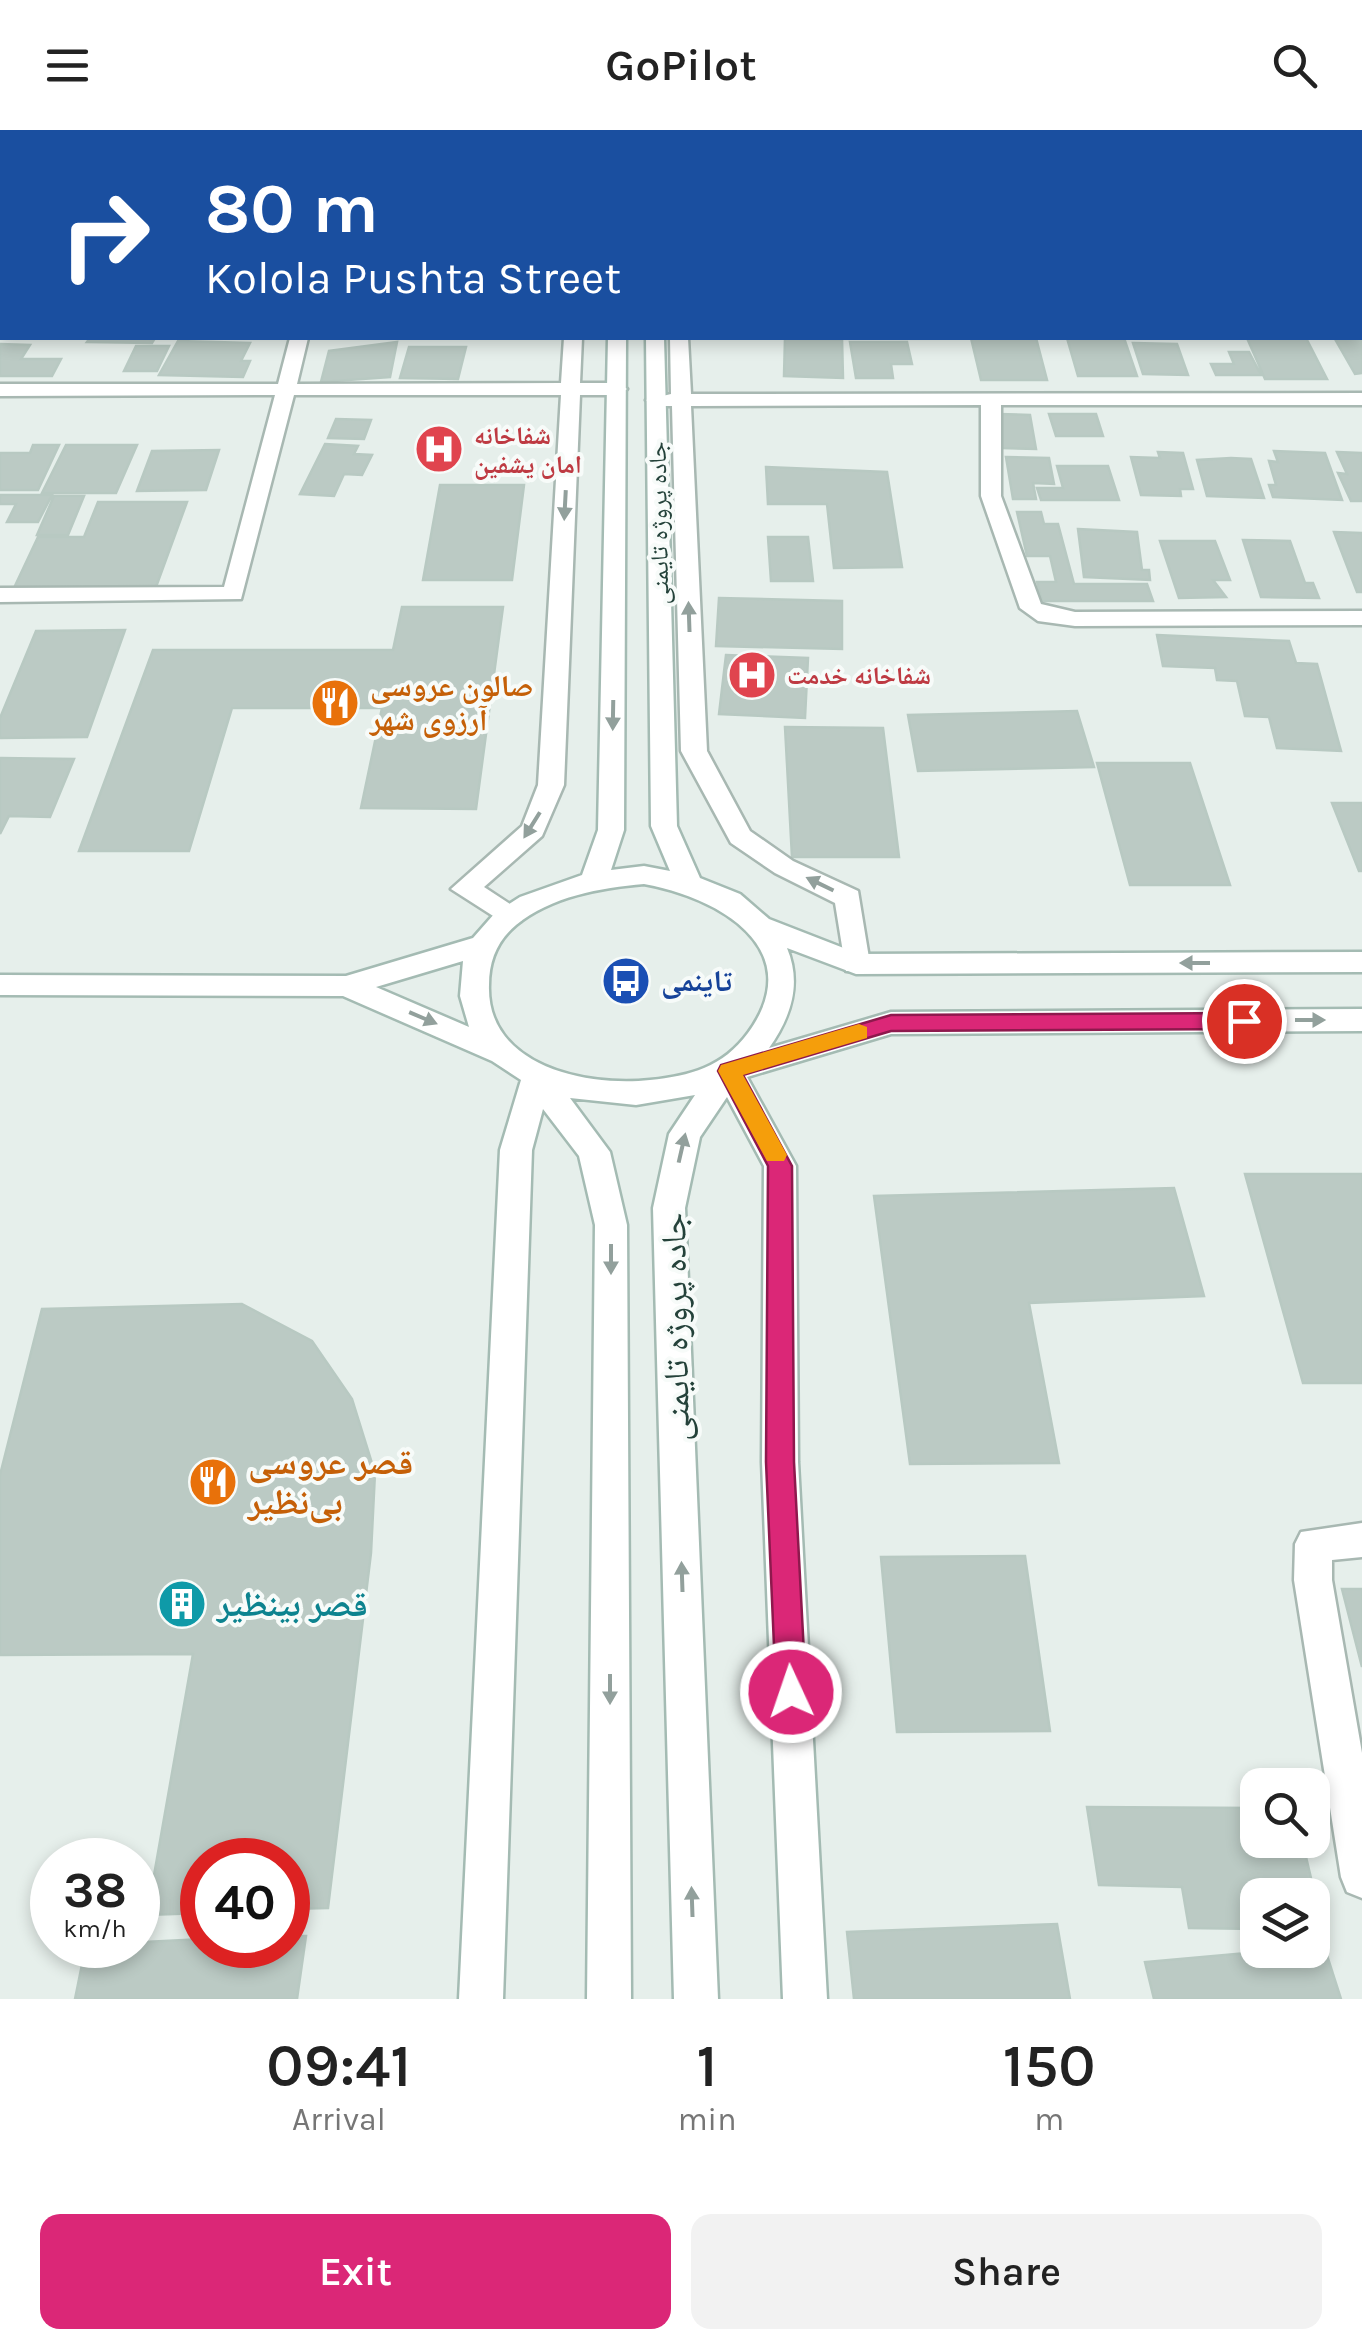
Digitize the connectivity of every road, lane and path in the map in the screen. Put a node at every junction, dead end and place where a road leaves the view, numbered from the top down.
1 (299, 340) edge
2 (573, 340) edge
3 (618, 340) edge
4 (655, 340) edge
5 (679, 340) edge
6 (286, 389) junction
7 (571, 389) junction
8 (617, 389) junction
9 (0, 390) edge
10 (1362, 399) edge
11 (656, 400) junction
12 (681, 402) junction
13 (991, 402) junction
14 (0, 595) edge
15 (1362, 618) edge
16 (595, 878) junction
17 (690, 883) junction
18 (510, 914) junction
19 (762, 927) junction
20 (484, 945) junction
21 (1362, 962) edge
22 (856, 964) junction
23 (0, 984) edge
24 (346, 986) junction
25 (1362, 1020) edge
26 (499, 1052) junction
27 (729, 1071) junction
28 (538, 1078) junction
29 (1362, 1540) edge
30 (1362, 1877) edge
31 (481, 1999) edge
32 (609, 1999) edge
33 (696, 1999) edge
34 (805, 1999) edge

1 - 6 street
2 - 7 street
3 - 8 street, جاده پروژه تایمنی
4 - 11 street, جاده پروژه تایمنی
5 - 12 street
6 - 7 street
6 - 9 street
6 - 14 street
7 - 8 street
7 -> 18 street
8 -> 16 street, جاده پروژه تایمنی
10 - 13 street
11 - 12 street
11 - 17 street, جاده پروژه تایمنی
12 - 13 street
22 -> 12 street
13 - 15 street
16 - 17 street
16 - 18 street
17 - 19 street
18 - 20 street
19 - 22 street
19 - 27 street
20 - 24 street
20 - 26 street
21 -> 22 street
23 - 24 street
24 -> 26 street
27 -> 25 street
26 - 28 street
27 - 28 street
33 -> 27 street, جاده پروژه تایمنی
27 - 34 street
28 - 31 street
28 -> 32 street, جاده پروژه تایمنی
29 - 30 street

